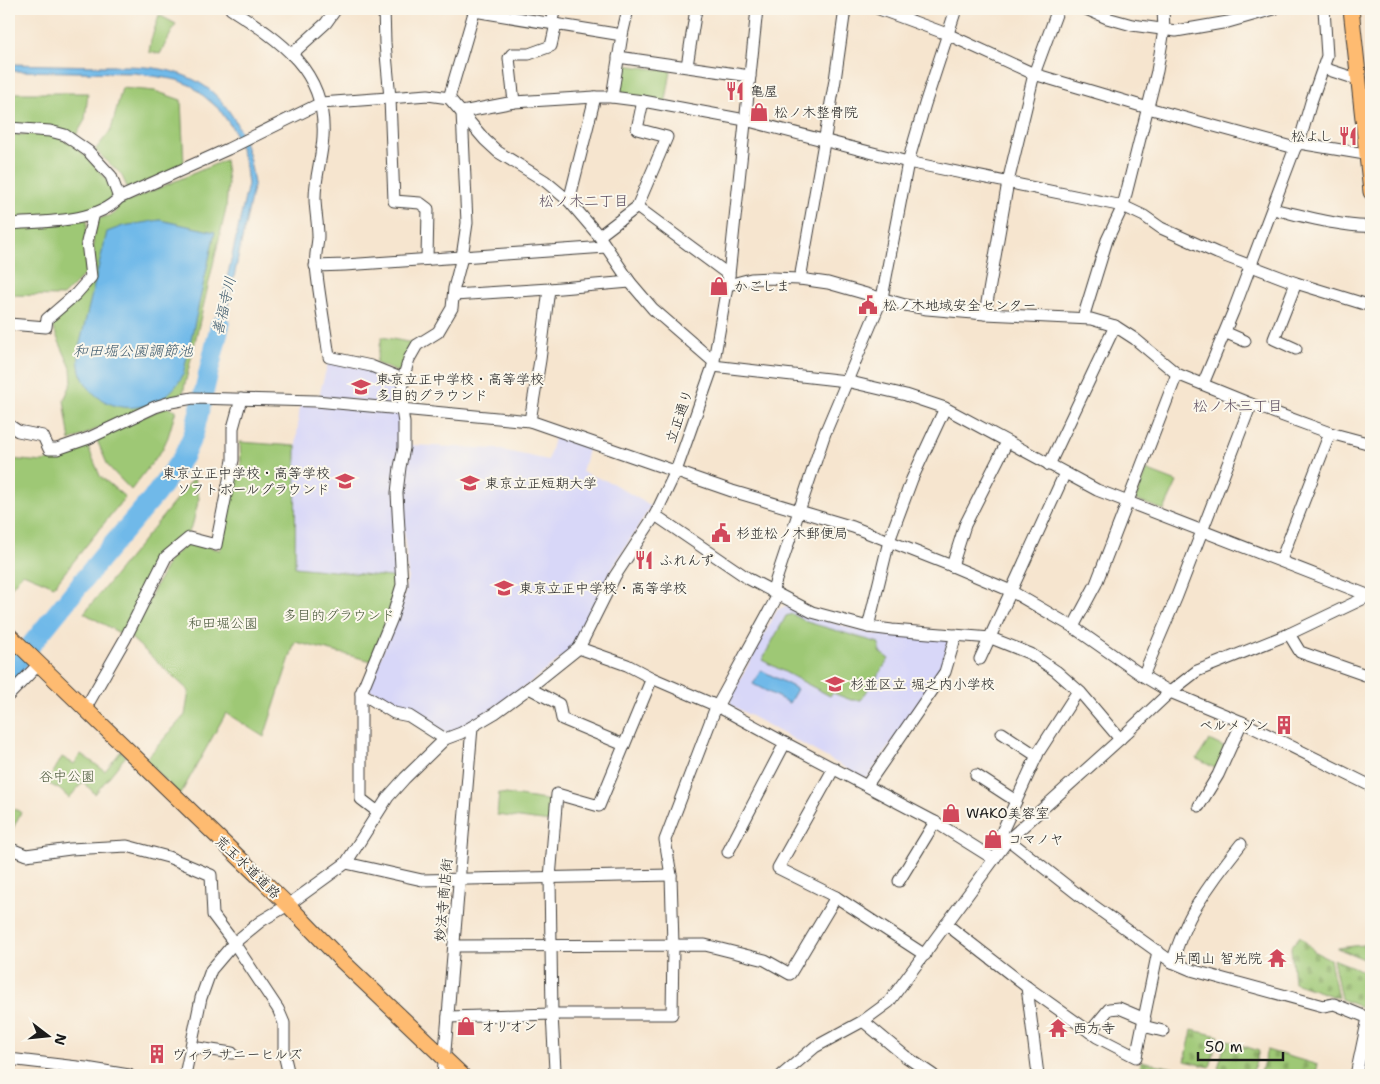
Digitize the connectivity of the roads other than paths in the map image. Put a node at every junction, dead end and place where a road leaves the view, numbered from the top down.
1 (231, 9) edge
2 (336, 9) edge
3 (384, 9) edge
4 (555, 9) edge
5 (628, 9) edge
6 (696, 9) edge
7 (757, 9) edge
8 (845, 9) edge
9 (879, 9) edge
10 (956, 9) edge
11 (1058, 9) edge
12 (1086, 9) edge
13 (1163, 9) edge
14 (1274, 9) edge
15 (1324, 9) edge
16 (1351, 9) edge
17 (475, 10) edge
18 (553, 24) junction
19 (1164, 30) junction
20 (947, 34) junction
21 (622, 35) junction
22 (292, 54) junction
23 (618, 57) junction
24 (688, 66) junction
25 (1323, 68) junction
26 (1034, 74) junction
27 (750, 76) junction
28 (1360, 80) junction
29 (595, 97) junction
30 (612, 97) junction
31 (390, 98) junction
32 (450, 98) junction
33 (643, 101) junction
34 (514, 102) junction
35 (321, 103) junction
36 (1148, 108) junction
37 (462, 112) junction
38 (745, 120) junction
39 (9, 128) edge
40 (825, 140) junction
41 (1297, 146) junction
42 (1369, 155) edge
43 (908, 162) junction
44 (1008, 182) junction
45 (1371, 192) edge
46 (119, 198) junction
47 (569, 201) junction
48 (1123, 206) junction
49 (637, 207) junction
50 (1273, 210) junction
51 (94, 213) junction
52 (9, 224) edge
53 (1371, 226) edge
54 (599, 236) junction
55 (606, 247) junction
56 (462, 257) junction
57 (427, 259) junction
58 (316, 266) junction
59 (1250, 266) junction
60 (800, 279) junction
61 (728, 280) junction
62 (630, 282) junction
63 (1296, 283) junction
64 (549, 290) junction
65 (454, 295) junction
66 (882, 298) junction
67 (1371, 306) edge
68 (985, 314) junction
69 (1083, 318) junction
70 (9, 324) edge
71 (1114, 326) junction
72 (1224, 334) junction
73 (1245, 341) dead end
74 (1296, 349) dead end
75 (714, 364) junction
76 (1177, 374) junction
77 (403, 379) junction
78 (846, 381) junction
79 (1203, 384) junction
80 (241, 399) junction
81 (1251, 404) junction
82 (945, 408) junction
83 (402, 410) junction
84 (530, 421) junction
85 (9, 426) edge
86 (1330, 432) junction
87 (1007, 442) junction
88 (1371, 444) edge
89 (1049, 465) junction
90 (676, 471) junction
91 (1065, 473) junction
92 (1128, 503) junction
93 (798, 512) junction
94 (655, 515) junction
95 (1202, 531) junction
96 (889, 541) junction
97 (1281, 560) junction
98 (952, 566) junction
99 (1011, 592) junction
100 (775, 594) junction
101 (1371, 595) edge
102 (868, 627) junction
103 (1073, 627) junction
104 (1289, 634) junction
105 (956, 635) junction
106 (12, 638) edge
107 (991, 638) junction
108 (579, 648) junction
109 (980, 659) dead end
110 (36, 662) junction
111 (1143, 676) junction
112 (652, 678) junction
113 (1371, 678) edge
114 (529, 688) junction
115 (1078, 691) junction
116 (1170, 692) junction
117 (361, 693) junction
118 (9, 695) edge
119 (718, 706) junction
120 (85, 709) junction
121 (1242, 722) junction
122 (472, 726) junction
123 (1002, 733) dead end
124 (445, 739) junction
125 (1120, 739) junction
126 (785, 743) junction
127 (624, 745) junction
128 (1037, 756) junction
129 (834, 768) junction
130 (976, 775) dead end
131 (867, 785) junction
132 (1371, 786) edge
133 (1016, 801) junction
134 (1199, 806) dead end
135 (378, 812) junction
136 (935, 822) junction
137 (1008, 840) junction
138 (1241, 844) dead end
139 (9, 848) edge
140 (728, 852) dead end
141 (994, 859) junction
142 (346, 863) junction
143 (671, 875) junction
144 (550, 878) junction
145 (459, 880) junction
146 (899, 881) dead end
147 (836, 897) junction
148 (288, 905) junction
149 (946, 924) junction
150 (234, 942) junction
151 (551, 945) junction
152 (673, 945) junction
153 (454, 946) junction
154 (1158, 951) junction
155 (925, 955) junction
156 (1172, 962) junction
157 (1027, 987) junction
158 (552, 1014) junction
159 (448, 1017) junction
160 (1370, 1018) edge
161 (863, 1021) junction
162 (1144, 1022) junction
163 (1163, 1031) dead end
164 (1090, 1032) junction
165 (191, 1047) junction
166 (232, 1052) dead end
167 (444, 1057) junction
168 (9, 1060) edge
169 (555, 1070) dead end
170 (128, 1075) edge
171 (185, 1075) edge
172 (288, 1075) edge
173 (442, 1075) edge
174 (462, 1075) edge
175 (782, 1075) edge
176 (933, 1075) edge
177 (1038, 1075) edge
178 (1356, 1075) edge

1 - 22 street
2 - 22 street
3 - 31 street
4 - 18 street
5 - 21 street
6 - 24 street
7 - 27 street, 立正通り
8 - 40 street
9 - 20 street
10 - 20 street
11 - 26 street
12 - 19 street
13 - 19 street
14 - 19 street
15 - 25 street
16 - 28 main road
17 - 18 street
17 - 32 street
18 - 21 street
18 - 34 street
19 - 36 street
20 - 26 street
20 - 43 street
21 - 23 street
22 - 35 street
23 - 24 street
23 - 30 street
24 - 27 street
25 - 28 street
25 - 41 street
26 - 36 street
26 - 44 street
27 - 38 street, 立正通り
28 - 42 main road
29 - 30 street
29 - 34 street
29 - 47 street
30 - 33 street
31 - 32 street
31 - 35 street
31 - 57 street
32 - 37 street
33 - 38 street
33 - 49 street
34 - 37 street
35 - 46 street
35 - 58 street
36 - 41 street
36 - 48 street
37 - 47 street
37 - 56 street
38 - 40 street
38 - 61 street, 立正通り
39 - 46 street
40 - 43 street
40 - 60 street
41 - 42 street
41 - 50 street
42 - 45 main road
43 - 44 street
43 - 66 street
44 - 48 street
44 - 68 street
46 - 51 street
47 - 54 street
48 - 59 street
48 - 69 street
49 - 54 street
49 - 61 street
50 - 53 street
50 - 59 street
51 - 52 street
51 - 70 street
54 - 55 street
55 - 56 street
55 - 62 street
56 - 57 street
56 - 65 street
57 - 58 street
58 - 77 street
59 - 63 street
59 - 72 street
60 - 61 street
60 - 66 street
61 - 75 street, 立正通り
62 - 64 street
62 - 75 street
63 - 67 street
63 - 74 street
64 - 65 street
64 - 84 street
65 - 77 street
66 - 68 street
66 - 78 street
68 - 69 street
69 - 71 street
71 - 76 street
71 - 89 street
72 - 73 street
72 - 79 street
75 - 78 street
75 - 90 street, 立正通り
76 - 79 street
76 - 92 street
77 - 83 street
78 - 82 street
78 - 93 street
79 - 81 street
80 - 83 street
80 - 85 street
80 - 120 street
81 - 86 street
81 - 95 street
82 - 87 street
82 - 96 street
83 - 84 street
83 - 117 street
84 - 90 street
86 - 88 street
86 - 97 street
87 - 89 street
87 - 98 street
89 - 91 street
90 - 93 street
90 - 94 street, 立正通り
91 - 92 street
91 - 99 street
92 - 95 street
92 - 103 street
93 - 96 street
93 - 100 street
94 - 100 street
94 - 108 street, 立正通り
95 - 97 street
95 - 111 street
96 - 98 street
96 - 102 street
97 - 101 street
98 - 99 street
99 - 103 street
99 - 107 street
100 - 102 street
100 - 119 street
101 - 104 street
102 - 105 street
103 - 111 street
104 - 113 street
104 - 116 street
105 - 107 street
105 - 131 street
106 - 110 main road, 荒玉水道道路
107 - 109 street
107 - 115 street
108 - 112 street
108 - 114 street, 立正通り
110 - 118 street
110 - 120 main road, 荒玉水道道路
111 - 116 street
112 - 119 street
112 - 127 street
114 - 122 street, 立正通り
114 - 127 street
115 - 125 street
115 - 128 street
116 - 121 street
116 - 125 street
117 - 124 street
117 - 135 street
119 - 126 street
119 - 143 street
120 - 148 main road, 荒玉水道道路
121 - 132 street
121 - 134 street
122 - 124 street, 立正通り
122 - 145 street, 妙法寺商店街
123 - 128 street
124 - 135 street, 立正通り
125 - 137 street
126 - 129 street
126 - 140 street
127 - 144 street
128 - 133 street
129 - 131 street
129 - 147 street
130 - 133 street
131 - 136 street
133 - 137 street
135 - 142 street, 立正通り
136 - 141 street
136 - 146 street
137 - 141 street
137 - 154 street
138 - 156 street
139 - 150 street
141 - 149 street
142 - 145 street
142 - 148 street
143 - 144 street
143 - 152 street
144 - 145 street
144 - 151 street
145 - 153 street, 妙法寺商店街
147 - 152 street
147 - 155 street
148 - 150 street
148 - 167 main road, 荒玉水道道路
149 - 155 street
149 - 157 street
150 - 165 street
150 - 172 street
151 - 152 street
151 - 153 street
151 - 158 street
152 - 158 street
153 - 159 street, 妙法寺商店街
154 - 156 street
154 - 162 street
155 - 161 street
156 - 160 street
157 - 164 street
157 - 177 street
158 - 159 street
158 - 169 street
159 - 167 street, 妙法寺商店街
160 - 178 street
161 - 175 street
161 - 176 street
162 - 163 street
162 - 164 street
162 - 164 street
165 - 166 street
165 - 171 street
167 - 173 street, 妙法寺商店街
167 - 174 main road, 荒玉水道道路
168 - 170 street

